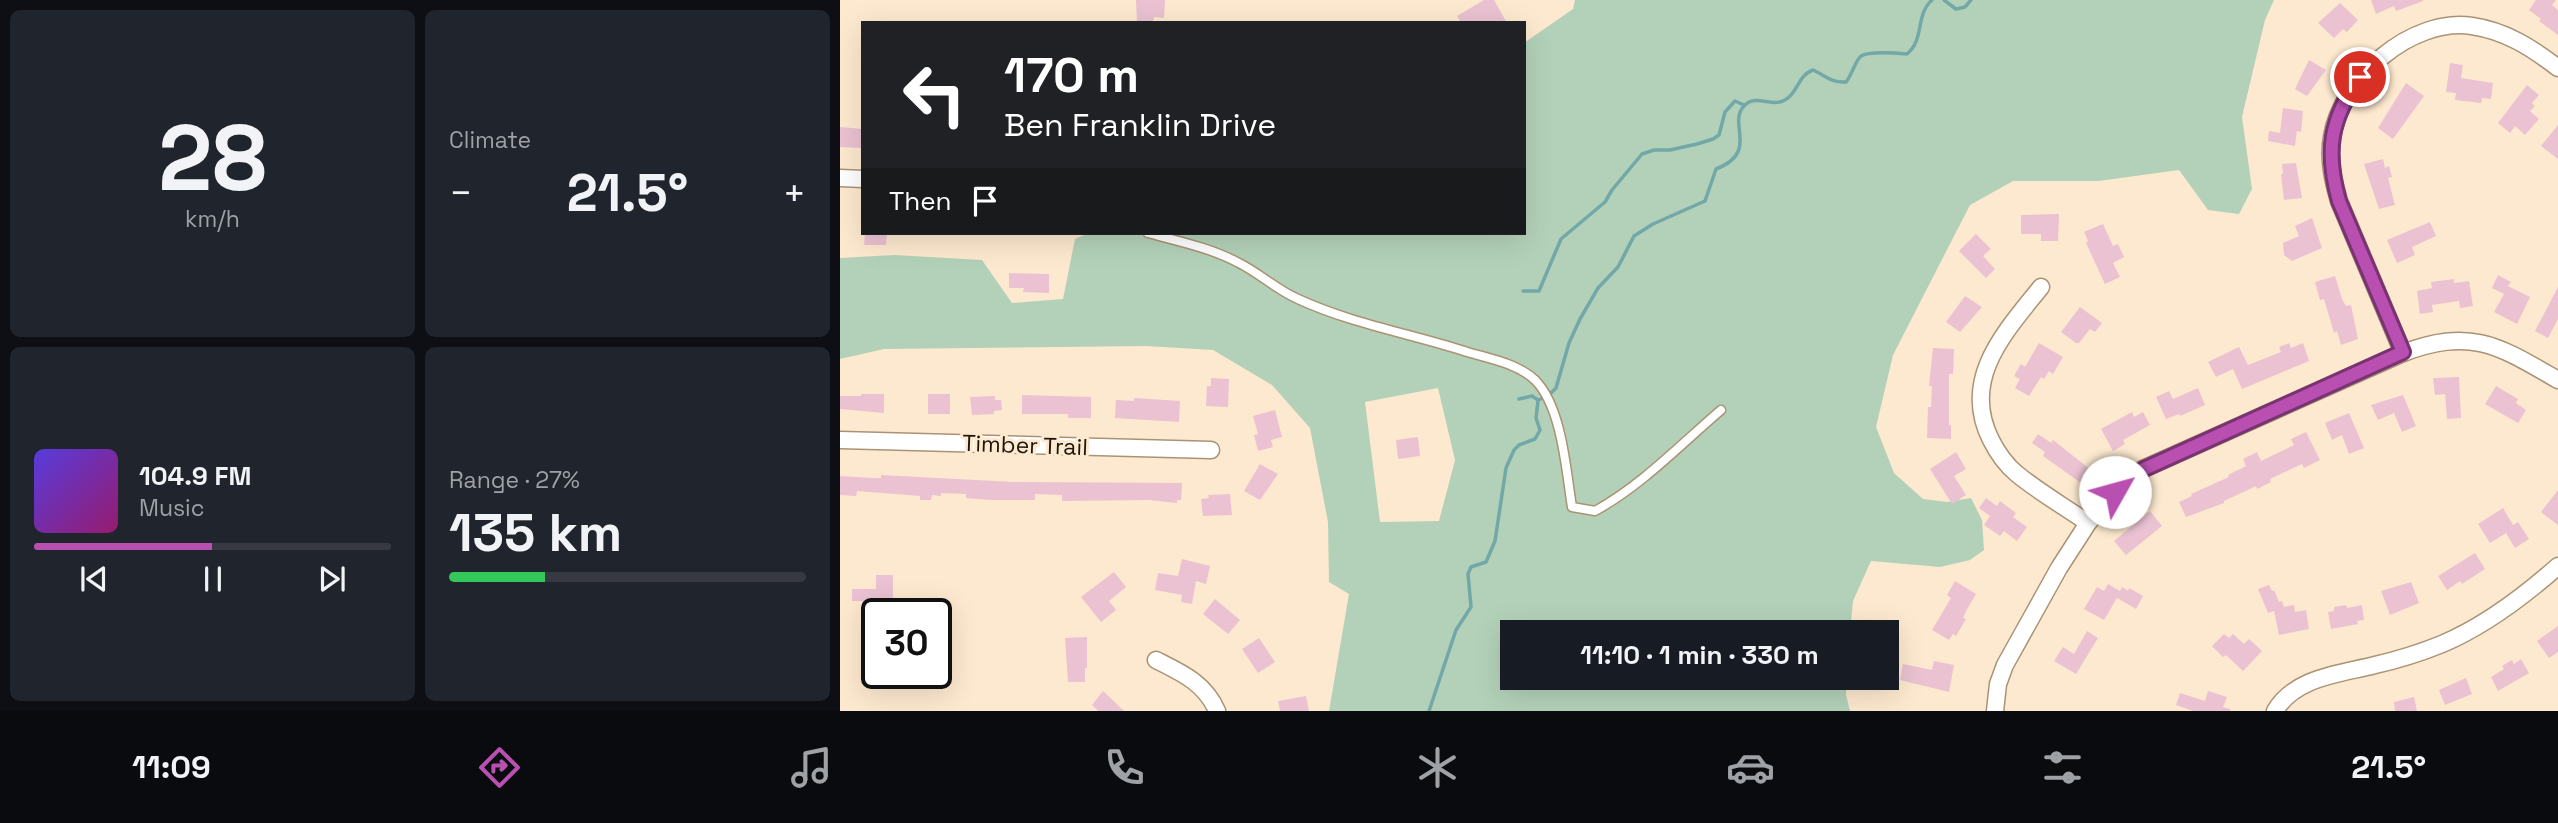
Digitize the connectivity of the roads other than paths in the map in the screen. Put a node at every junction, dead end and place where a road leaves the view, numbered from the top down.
1 (2558, 68) edge
2 (840, 178) edge
3 (861, 179) edge
4 (1156, 235) edge
5 (2041, 287) dead end
6 (2403, 352) junction
7 (2558, 380) edge
8 (1721, 410) dead end
9 (840, 440) edge
10 (1211, 450) dead end
11 (2088, 523) junction
12 (2558, 566) edge
13 (1156, 660) dead end
14 (1217, 711) edge
15 (1995, 711) edge
16 (2275, 711) edge

1 - 6 street
2 - 3 street
4 - 8 lane
5 - 11 street
6 - 7 street
6 - 11 street
9 - 10 street, Timber Trail
11 - 15 street
12 - 16 street
13 - 14 street

